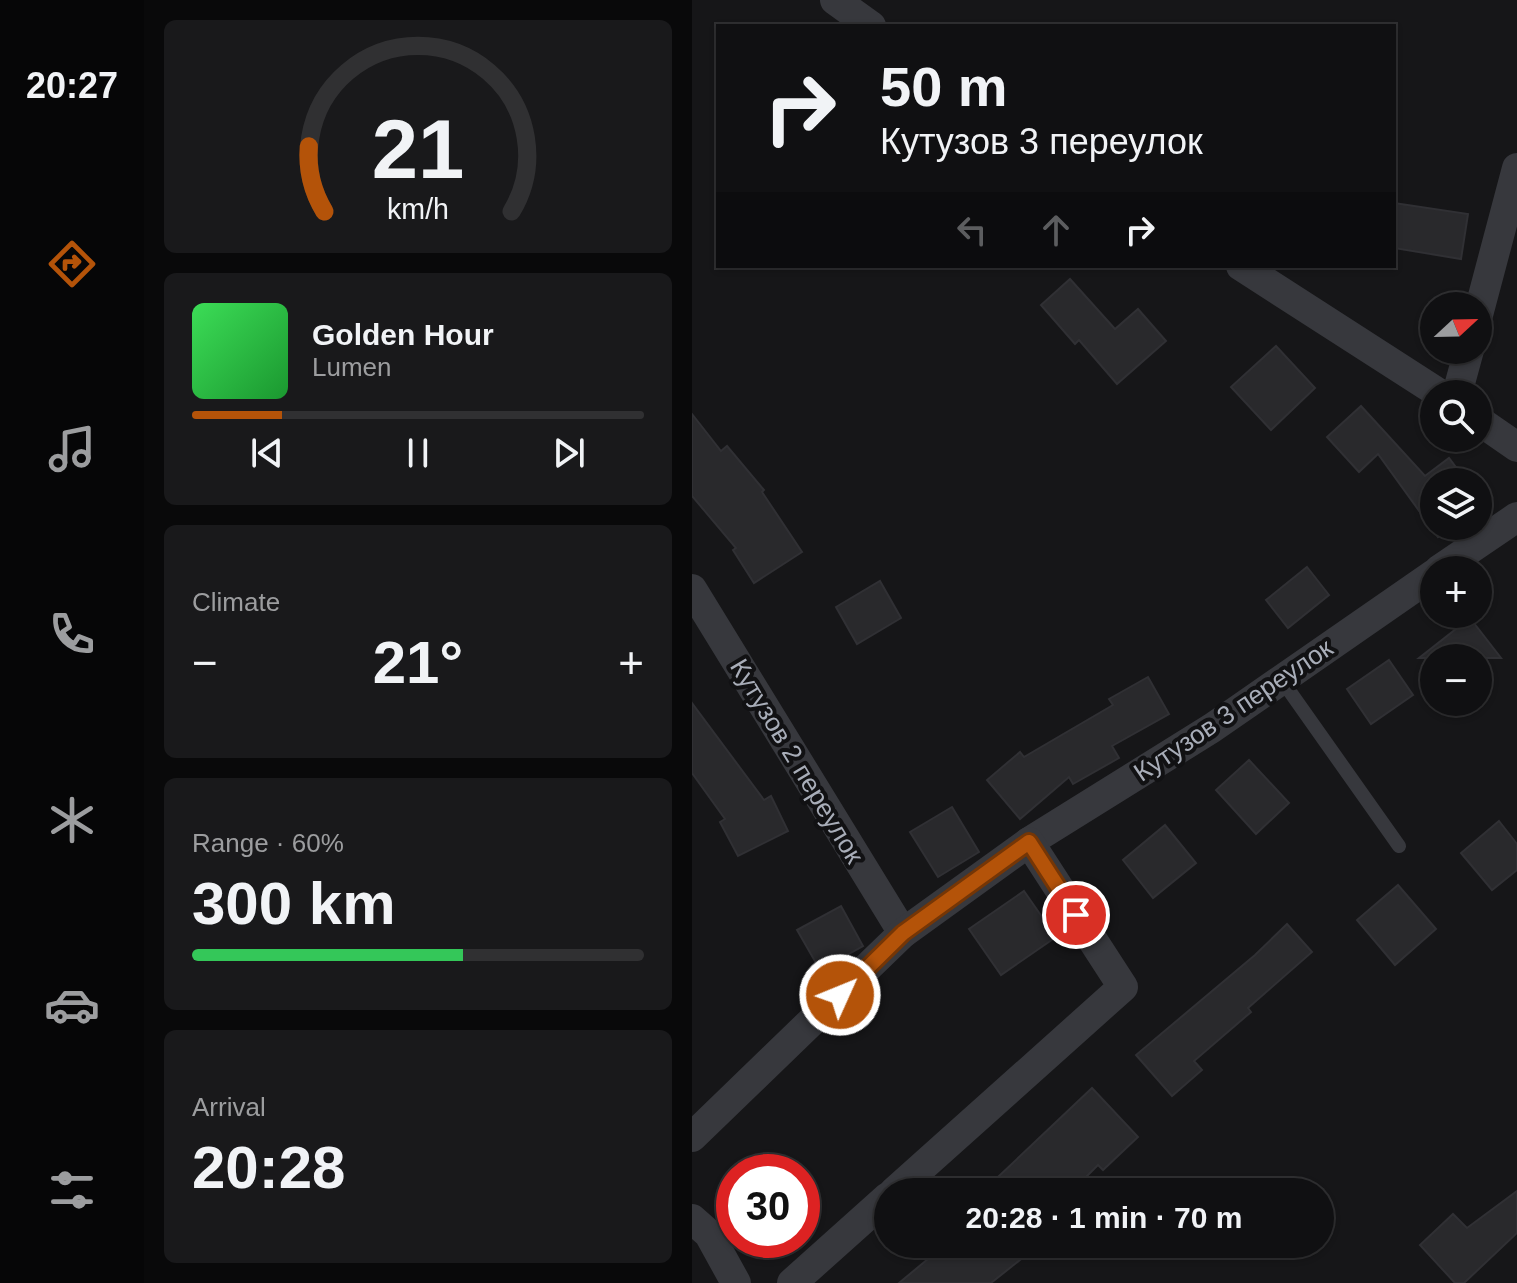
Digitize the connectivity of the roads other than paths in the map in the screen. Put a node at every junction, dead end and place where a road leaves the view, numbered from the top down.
1 (835, 0) edge
2 (868, 24) edge
3 (1517, 168) edge
4 (1244, 268) edge
5 (1484, 292) edge
6 (1420, 381) edge
7 (1492, 430) edge
8 (1517, 447) edge
9 (1517, 517) edge
10 (1460, 556) edge
11 (1420, 584) edge
12 (692, 589) edge
13 (1281, 679) junction
14 (1029, 842) junction
15 (1399, 846) dead end
16 (903, 933) junction
17 (692, 1137) edge
18 (910, 1178) edge
19 (874, 1210) edge
20 (692, 1219) edge
21 (736, 1283) edge
22 (792, 1283) edge

1 - 2 street
3 - 5 street
4 - 6 street
7 - 8 street
9 - 10 street
11 - 13 street, Кутузов 3 переулок
12 - 16 street, Кутузов 2 переулок
13 - 14 street, Кутузов 3 переулок
13 - 15 lane
14 - 16 street, Кутузов 3 переулок
14 - 18 street
16 - 17 street, Кутузов 3 переулок
19 - 22 street
20 - 21 street

